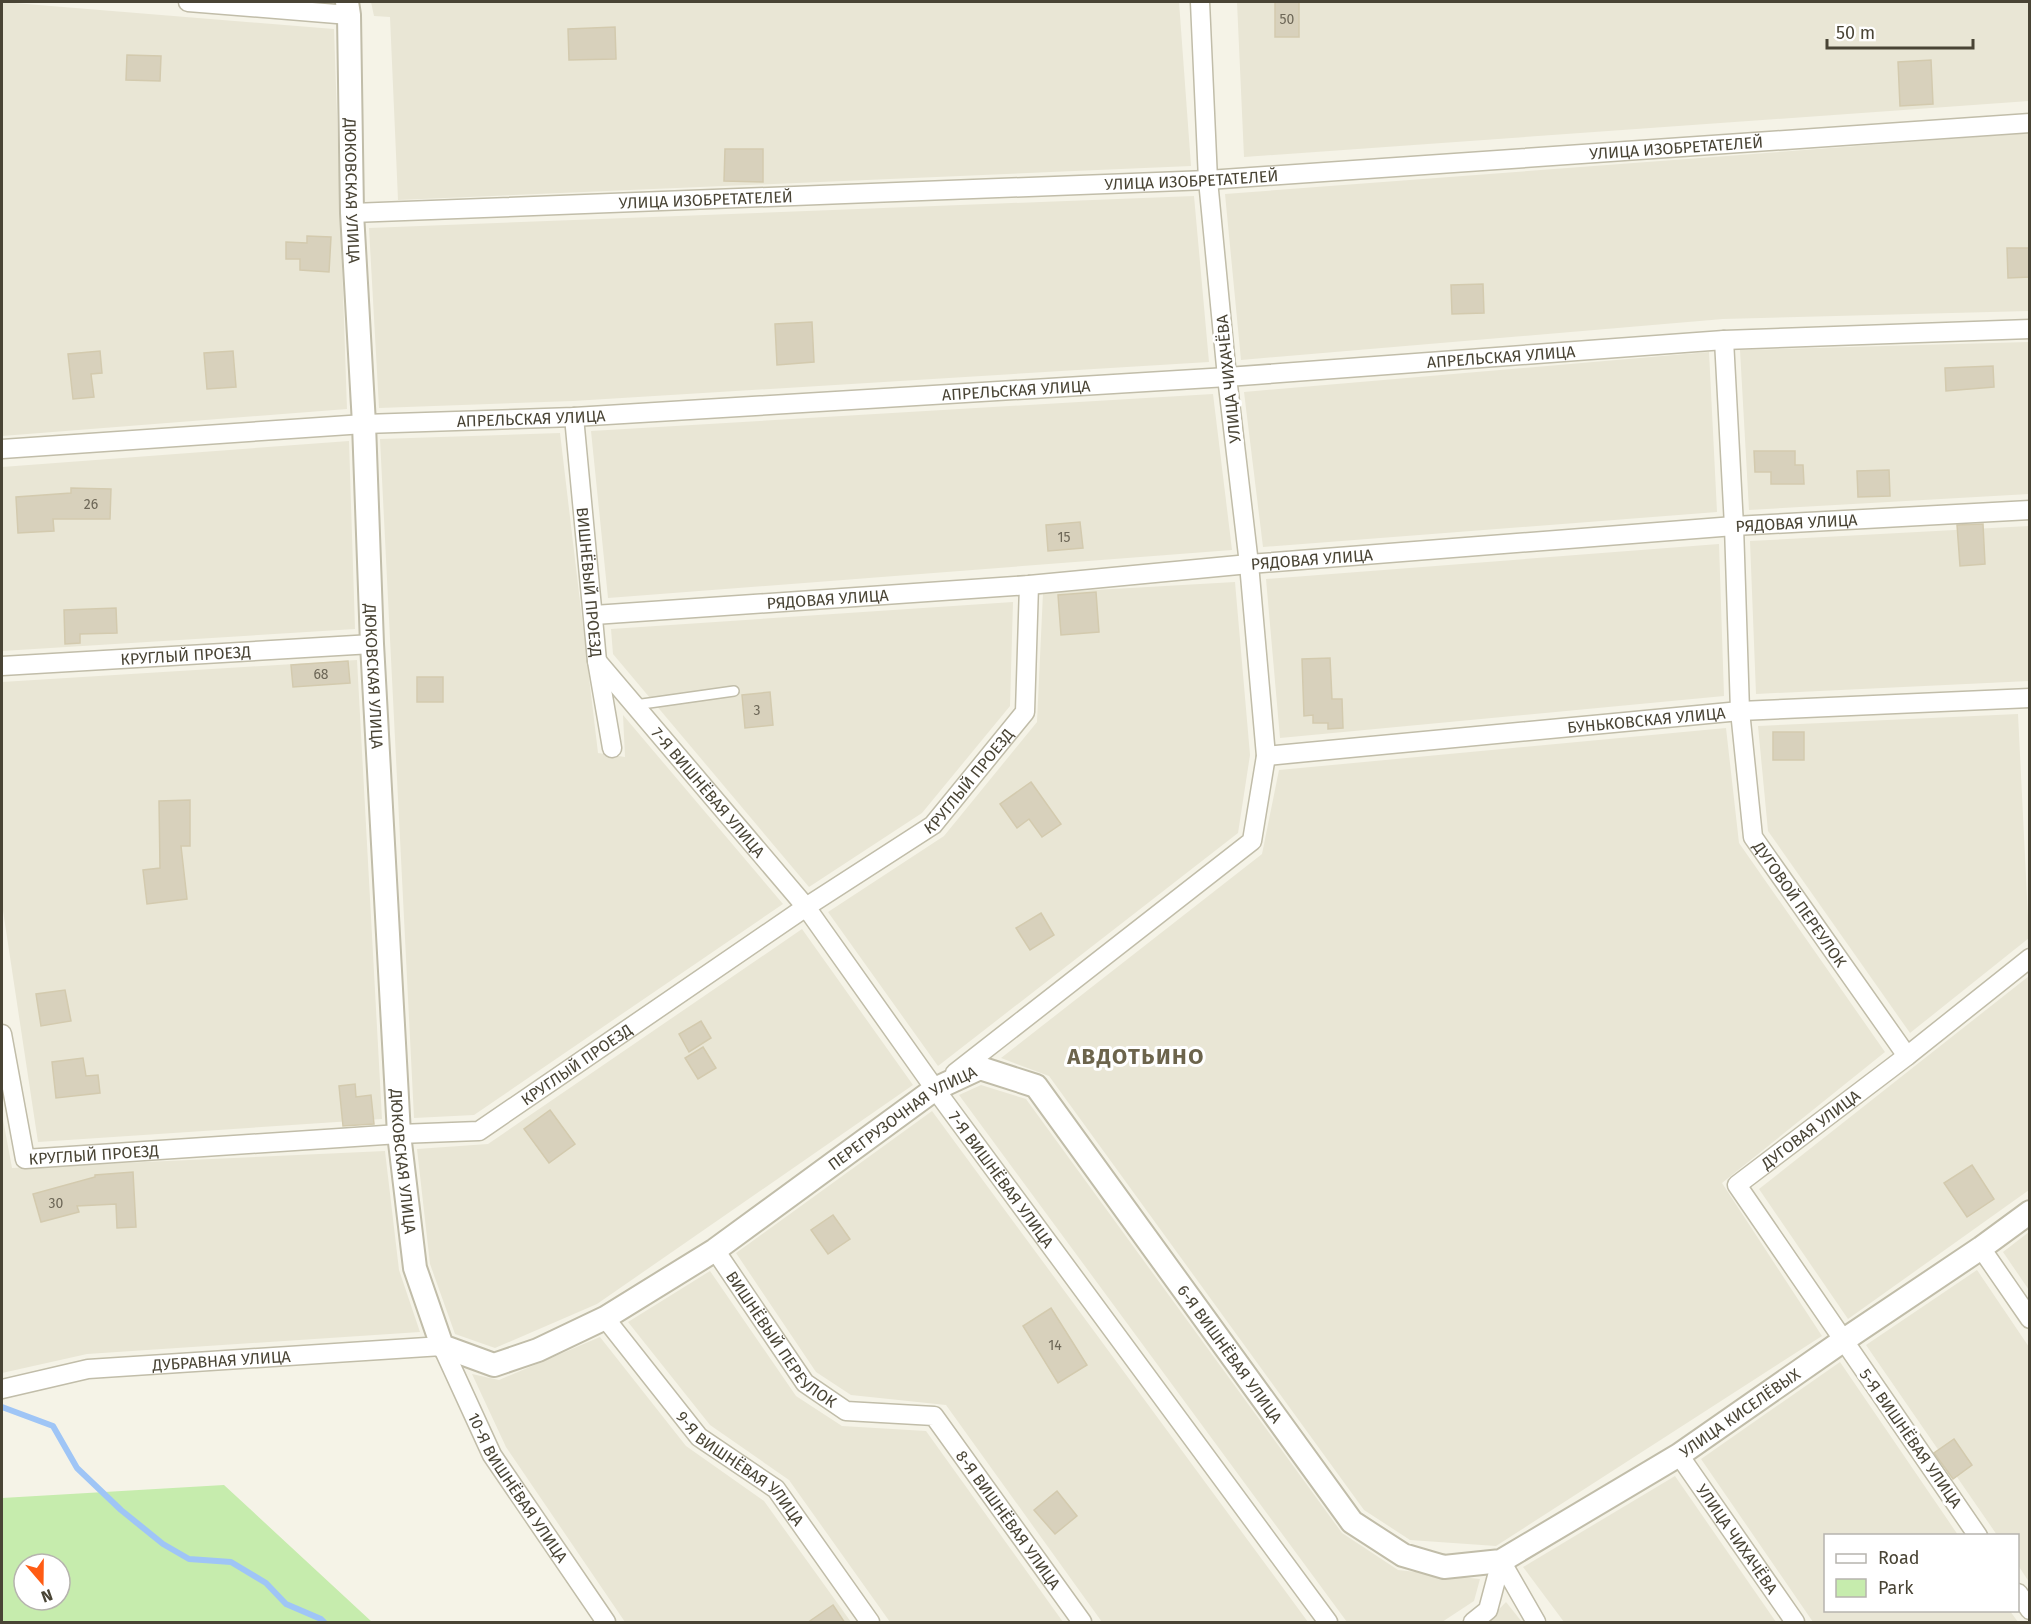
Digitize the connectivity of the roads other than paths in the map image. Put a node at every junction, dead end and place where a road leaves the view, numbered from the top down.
1 (188, 2) edge
2 (1200, 2) edge
3 (348, 8) edge
4 (2030, 123) edge
5 (1208, 180) junction
6 (352, 213) junction
7 (2030, 328) edge
8 (1724, 340) junction
9 (1227, 377) junction
10 (574, 417) junction
11 (364, 424) junction
12 (2, 449) edge
13 (2030, 510) edge
14 (1734, 526) junction
15 (1249, 564) junction
16 (1029, 585) junction
17 (594, 615) junction
18 (372, 644) junction
19 (597, 661) junction
20 (2, 666) edge
21 (734, 692) dead end
22 (2030, 698) edge
23 (635, 705) junction
24 (1740, 711) junction
25 (612, 748) dead end
26 (1266, 756) junction
27 (806, 907) junction
28 (2030, 958) edge
29 (2, 1034) edge
30 (1906, 1056) junction
31 (935, 1089) junction
32 (399, 1134) junction
33 (2030, 1212) edge
34 (1981, 1248) junction
35 (715, 1250) junction
36 (605, 1318) junction
37 (2030, 1318) edge
38 (1844, 1340) junction
39 (442, 1346) junction
40 (2, 1389) edge
41 (934, 1416) joint
42 (1679, 1455) junction
43 (1977, 1534) edge
44 (1501, 1561) junction
45 (2019, 1594) edge
46 (2030, 1610) edge
47 (606, 1623) edge
48 (870, 1623) edge
49 (1082, 1623) edge
50 (1328, 1623) edge
51 (1473, 1623) edge
52 (1536, 1623) edge
53 (1795, 1623) edge

1 - 3 street
2 - 5 street, УЛИЦА ЧИХАЧЁВА
3 - 6 street, ДЮКОВСКАЯ УЛИЦА
4 - 5 street, УЛИЦА ИЗОБРЕТАТЕЛЕЙ
5 - 6 street, УЛИЦА ИЗОБРЕТАТЕЛЕЙ
5 - 9 street, УЛИЦА ЧИХАЧЁВА
6 - 11 street, ДЮКОВСКАЯ УЛИЦА
7 - 8 street, АПРЕЛЬСКАЯ УЛИЦА
8 - 9 street, АПРЕЛЬСКАЯ УЛИЦА
8 - 14 street, ДУГОВОЙ ПЕРЕУЛОК
9 - 10 street, АПРЕЛЬСКАЯ УЛИЦА
9 - 15 street, УЛИЦА ЧИХАЧЁВА
10 - 11 street, АПРЕЛЬСКАЯ УЛИЦА
10 - 17 street, ВИШНЁВЫЙ ПРОЕЗД
11 - 12 street, АПРЕЛЬСКАЯ УЛИЦА
11 - 18 street, ДЮКОВСКАЯ УЛИЦА
13 - 14 street, РЯДОВАЯ УЛИЦА
14 - 15 street, РЯДОВАЯ УЛИЦА
14 - 24 street, ДУГОВОЙ ПЕРЕУЛОК
15 - 16 street, РЯДОВАЯ УЛИЦА
15 - 26 street, УЛИЦА ЧИХАЧЁВА
16 - 17 street, РЯДОВАЯ УЛИЦА
16 - 27 street, КРУГЛЫЙ ПРОЕЗД
17 - 19 street, ВИШНЁВЫЙ ПРОЕЗД
18 - 20 street, КРУГЛЫЙ ПРОЕЗД
18 - 32 street, ДЮКОВСКАЯ УЛИЦА
19 - 23 street, 7-Я ВИШНЁВАЯ УЛИЦА
19 - 25 street, ВИШНЁВЫЙ ПРОЕЗД
21 - 23 lane
22 - 24 street, БУНЬКОВСКАЯ УЛИЦА
23 - 27 street, 7-Я ВИШНЁВАЯ УЛИЦА
24 - 26 street, БУНЬКОВСКАЯ УЛИЦА
24 - 30 street, ДУГОВОЙ ПЕРЕУЛОК
26 - 31 street, ПЕРЕГРУЗОЧНАЯ УЛИЦА
27 - 31 street, 7-Я ВИШНЁВАЯ УЛИЦА
27 - 32 street, КРУГЛЫЙ ПРОЕЗД
28 - 30 street, ДУГОВАЯ УЛИЦА
29 - 32 street, КРУГЛЫЙ ПРОЕЗД
30 - 38 street, ДУГОВАЯ УЛИЦА
31 - 35 street, ПЕРЕГРУЗОЧНАЯ УЛИЦА
31 - 44 street, 6-Я ВИШНЁВАЯ УЛИЦА
31 - 50 street, 7-Я ВИШНЁВАЯ УЛИЦА
32 - 39 street, ДЮКОВСКАЯ УЛИЦА
33 - 34 street, УЛИЦА КИСЕЛЁВЫХ
34 - 37 street
34 - 38 street, УЛИЦА КИСЕЛЁВЫХ
35 - 36 street, ПЕРЕГРУЗОЧНАЯ УЛИЦА
35 - 41 street, ВИШНЁВЫЙ ПЕРЕУЛОК
36 - 39 street, ПЕРЕГРУЗОЧНАЯ УЛИЦА
36 - 48 street, 9-Я ВИШНЁВАЯ УЛИЦА
38 - 42 street, УЛИЦА КИСЕЛЁВЫХ
38 - 43 street, 5-Я ВИШНЁВАЯ УЛИЦА
39 - 40 street, ДУБРАВНАЯ УЛИЦА
39 - 47 street, 10-Я ВИШНЁВАЯ УЛИЦА
41 - 49 street, 8-Я ВИШНЁВАЯ УЛИЦА
42 - 44 street, УЛИЦА КИСЕЛЁВЫХ
42 - 53 street, УЛИЦА ЧИХАЧЁВА
44 - 51 street
44 - 52 street
45 - 46 street

